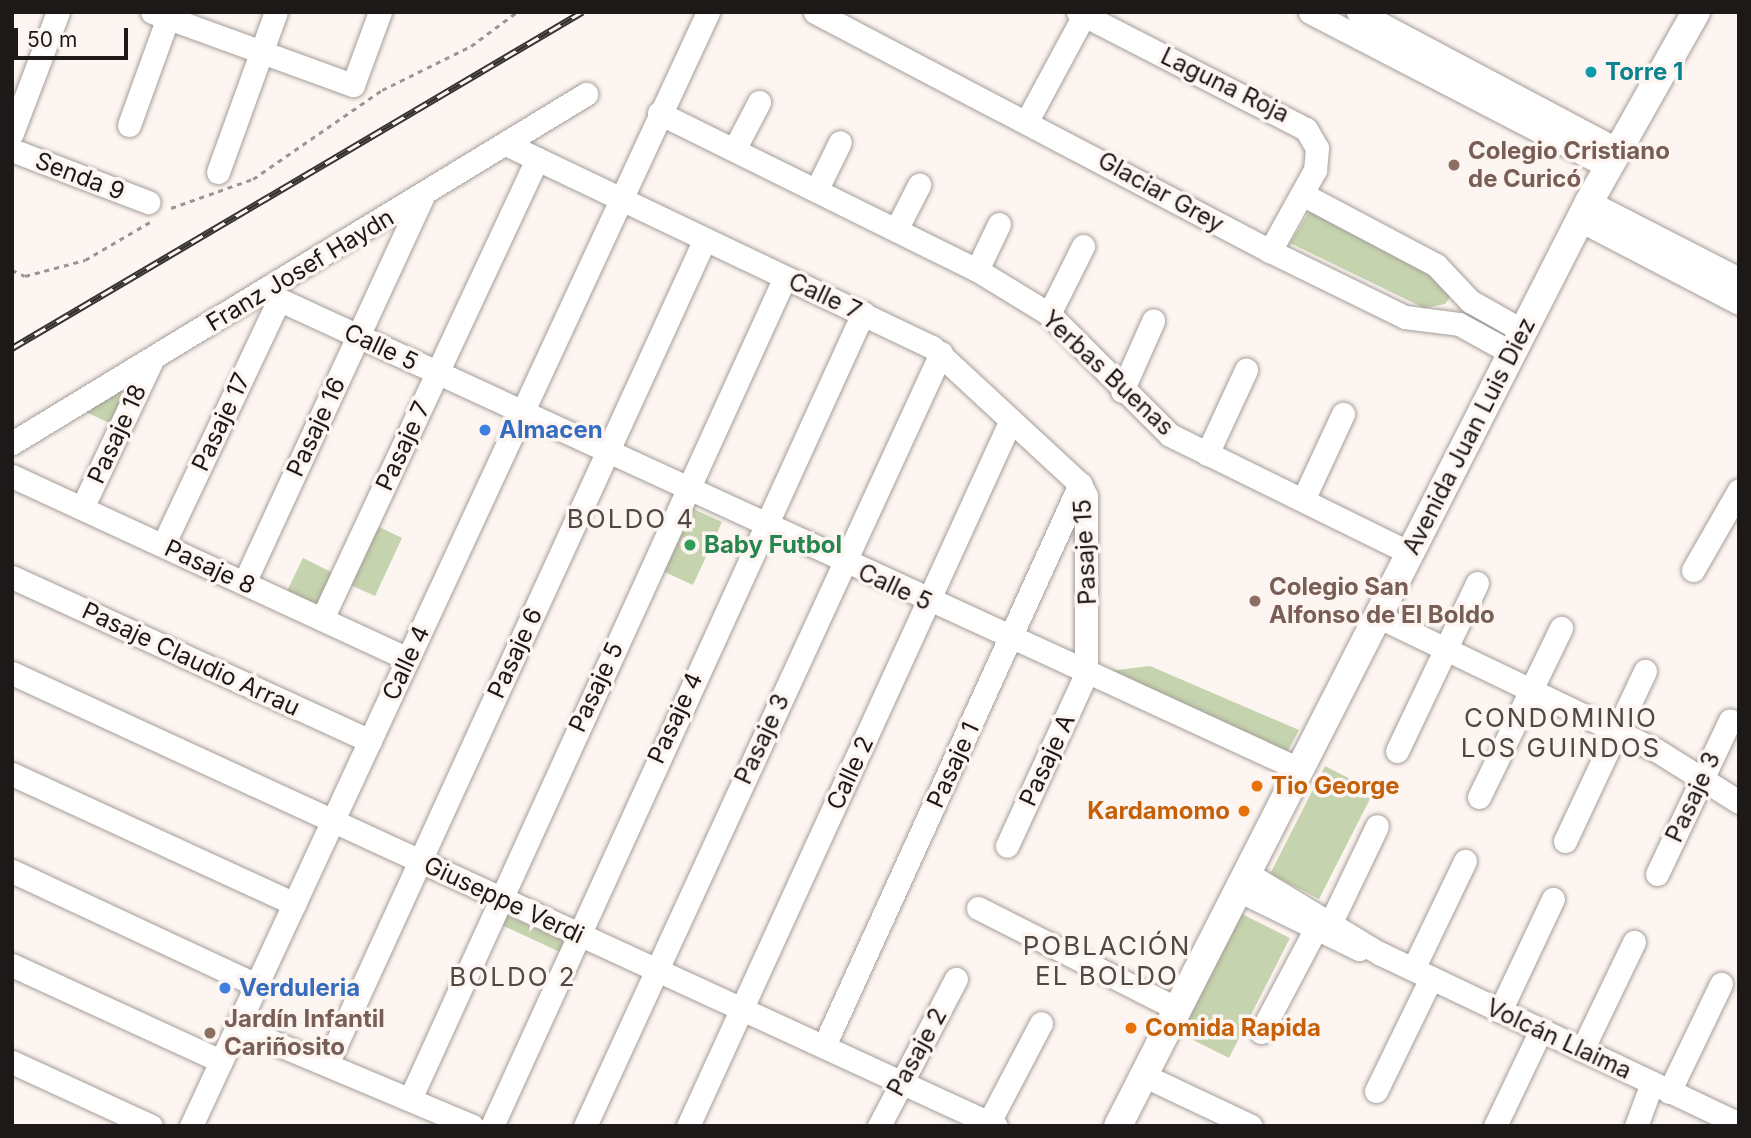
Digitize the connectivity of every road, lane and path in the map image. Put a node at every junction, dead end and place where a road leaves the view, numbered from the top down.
1 (58, 12) edge
2 (276, 12) edge
3 (380, 12) edge
4 (517, 12) edge
5 (708, 12) edge
6 (816, 12) edge
7 (1310, 12) edge
8 (1358, 12) edge
9 (1696, 12) edge
10 (163, 14) edge
11 (1081, 14) edge
12 (261, 52) junction
13 (586, 94) dead end
14 (759, 102) dead end
15 (659, 113) junction
16 (1028, 119) junction
17 (129, 125) dead end
18 (12, 133) edge
19 (840, 142) dead end
20 (506, 144) junction
21 (736, 148) junction
22 (12, 150) edge
23 (537, 159) junction
24 (1613, 159) junction
25 (218, 172) dead end
26 (919, 185) dead end
27 (817, 189) junction
28 (1302, 194) junction
29 (423, 195) junction
30 (621, 200) junction
31 (148, 202) joint
32 (171, 208) junction
33 (1585, 211) junction
34 (999, 223) dead end
35 (896, 230) junction
36 (703, 243) junction
37 (1083, 246) dead end
38 (1270, 251) junction
39 (12, 270) edge
40 (977, 270) junction
41 (785, 277) junction
42 (1739, 279) edge
43 (272, 296) junction
44 (1739, 303) edge
45 (863, 313) junction
46 (1049, 314) junction
47 (1153, 321) dead end
48 (358, 336) junction
49 (1517, 342) junction
50 (941, 353) junction
51 (152, 360) junction
52 (1246, 370) dead end
53 (437, 372) junction
54 (1122, 391) junction
55 (523, 412) junction
56 (1343, 414) dead end
57 (1011, 420) junction
58 (12, 443) edge
59 (609, 453) junction
60 (1207, 454) junction
61 (12, 475) edge
62 (1080, 484) junction
63 (687, 489) junction
64 (1739, 490) edge
65 (1303, 500) junction
66 (82, 508) junction
67 (764, 526) junction
68 (163, 545) junction
69 (1410, 552) junction
70 (843, 563) junction
71 (1693, 570) dead end
72 (12, 577) edge
73 (244, 583) junction
74 (1477, 583) dead end
75 (929, 603) junction
76 (1377, 616) junction
77 (322, 620) junction
78 (1562, 628) dead end
79 (1010, 640) junction
80 (1445, 650) junction
81 (408, 659) junction
82 (1645, 671) dead end
83 (12, 673) edge
84 (1086, 674) junction
85 (1530, 692) junction
86 (1730, 720) dead end
87 (1618, 732) junction
88 (370, 741) junction
89 (1397, 751) dead end
90 (1299, 769) junction
91 (12, 774) edge
92 (1699, 782) junction
93 (1479, 797) dead end
94 (1739, 802) edge
95 (333, 821) junction
96 (1377, 827) dead end
97 (1565, 841) dead end
98 (1007, 846) dead end
99 (418, 860) junction
100 (1465, 861) dead end
101 (12, 871) edge
102 (1657, 874) dead end
103 (1241, 880) junction
104 (500, 898) junction
105 (1553, 899) dead end
106 (294, 904) junction
107 (978, 908) dead end
108 (1323, 926) junction
109 (577, 933) junction
110 (1634, 942) dead end
111 (12, 965) edge
112 (657, 970) junction
113 (1422, 974) junction
114 (956, 979) dead end
115 (1721, 984) dead end
116 (257, 985) junction
117 (742, 1009) junction
118 (1177, 1009) junction
119 (1500, 1011) junction
120 (1041, 1023) dead end
121 (237, 1027) junction
122 (1541, 1030) junction
123 (1261, 1032) dead end
124 (824, 1046) junction
125 (1582, 1050) junction
126 (221, 1061) junction
127 (12, 1062) edge
128 (327, 1064) junction
129 (1143, 1075) junction
130 (903, 1083) junction
131 (1661, 1087) junction
132 (1376, 1091) dead end
133 (410, 1100) junction
134 (1739, 1124) edge
135 (991, 1125) edge
136 (1245, 1125) edge
137 (151, 1126) edge
138 (191, 1126) edge
139 (472, 1126) edge
140 (492, 1126) edge
141 (585, 1126) edge
142 (688, 1126) edge
143 (879, 1126) edge
144 (1118, 1126) edge
145 (1495, 1126) edge
146 (1636, 1126) edge

1 - 18 street
2 - 12 street
3 - 12 street
4 - 32 path
5 - 15 street, Calle 4
6 - 16 street, Glaciar Grey
7 - 24 street
8 - 24 street
9 - 24 main road, Avenida Juan Luis Diez
10 - 12 street
10 - 17 street
11 - 16 street
11 - 28 street, Laguna Roja
12 - 25 street
13 - 20 street, Franz Josef Haydn
14 - 21 street
15 - 21 street, Yerbas Buenas
15 - 30 street, Calle 4
16 - 38 street, Glaciar Grey
19 - 27 street
20 - 23 street, Calle 7
20 - 29 street, Franz Josef Haydn
21 - 27 street, Yerbas Buenas
22 - 31 street, Senda 9
23 - 30 street, Calle 7
23 - 53 street, Pasaje 7
24 - 33 main road, Avenida Juan Luis Diez
26 - 35 street
27 - 35 street, Yerbas Buenas
28 - 38 street, Laguna Roja
28 - 49 street
29 - 43 street, Franz Josef Haydn
29 - 48 street, Pasaje 16
30 - 36 street, Calle 7
30 - 55 street, Calle 4
31 - 32 path
32 - 39 path
33 - 42 street
33 - 44 street
33 - 49 main road, Avenida Juan Luis Diez
34 - 40 street
35 - 40 street, Yerbas Buenas
36 - 41 street, Calle 7
36 - 59 street, Pasaje 6
37 - 46 street
38 - 49 street, Glaciar Grey
40 - 46 street, Yerbas Buenas
41 - 45 street, Calle 7
41 - 63 street, Pasaje 5
43 - 48 street, Calle 5
43 - 51 street, Franz Josef Haydn
43 - 68 street, Pasaje 17
45 - 50 street, Calle 7
45 - 67 street, Pasaje 4
46 - 54 street, Yerbas Buenas
47 - 54 street
48 - 53 street, Calle 5
48 - 73 street, Pasaje 16
49 - 69 main road, Avenida Juan Luis Diez
50 - 57 street, Calle 7
50 - 70 street, Pasaje 3
51 - 58 street, Franz Josef Haydn
51 - 66 street, Pasaje 18
52 - 60 street
53 - 55 street, Calle 5
53 - 77 street, Pasaje 7
54 - 60 street, Yerbas Buenas
55 - 59 street, Calle 5
55 - 81 street, Calle 4
56 - 65 street
57 - 62 street, Pasaje 15
57 - 75 street, Calle 2
59 - 63 street, Calle 5
59 - 99 street, Pasaje 6
60 - 65 street, Yerbas Buenas
61 - 66 street, Pasaje 8
62 - 79 street, Pasaje 1
62 - 84 street, Pasaje 15
63 - 67 street, Calle 5
63 - 104 street, Pasaje 5
64 - 71 street
65 - 69 street, Yerbas Buenas
66 - 68 street, Pasaje 8
67 - 70 street, Calle 5
67 - 109 street, Pasaje 4
68 - 73 street, Pasaje 8
69 - 76 main road, Avenida Juan Luis Diez
70 - 75 street, Calle 5
70 - 112 street, Pasaje 3
72 - 88 street, Pasaje Claudio Arrau
73 - 77 street, Pasaje 8
74 - 80 street
75 - 79 street, Calle 5
75 - 117 street, Calle 2
76 - 80 street
76 - 90 main road, Avenida Juan Luis Diez
77 - 81 street, Pasaje 8
78 - 85 street
79 - 84 street, Calle 5
79 - 124 street, Pasaje 1
80 - 85 street
80 - 89 street
81 - 88 street, Calle 4
82 - 87 street
83 - 95 street, Giuseppe Verdi
84 - 90 street, Calle 5
84 - 98 street, Pasaje A
85 - 87 street
85 - 93 street
86 - 92 street, Pasaje 3
87 - 92 street
87 - 97 street
88 - 95 street, Calle 4
90 - 103 main road, Avenida Juan Luis Diez
91 - 106 street
92 - 94 street
92 - 102 street, Pasaje 3
95 - 99 street, Giuseppe Verdi
95 - 106 street, Calle 4
96 - 108 street
99 - 104 street, Giuseppe Verdi
99 - 128 street, Pasaje 6
100 - 113 street
101 - 116 street
103 - 108 street, Volcán Llaima
103 - 118 main road, Avenida Juan Luis Diez
104 - 109 street, Giuseppe Verdi
104 - 133 street, Pasaje 5
105 - 119 street
106 - 116 street, Calle 4
107 - 118 street
108 - 113 street, Volcán Llaima
108 - 123 street
109 - 112 street, Giuseppe Verdi
109 - 140 street, Pasaje 4
110 - 125 street
111 - 126 street
112 - 117 street, Giuseppe Verdi
112 - 141 street, Pasaje 3
113 - 119 street, Volcán Llaima
113 - 132 street
114 - 130 street, Pasaje 2
115 - 131 street
116 - 121 street, Calle 4
117 - 124 street, Giuseppe Verdi
117 - 142 street, Calle 2
118 - 129 main road, Avenida Juan Luis Diez
119 - 122 street, Volcán Llaima
120 - 135 street
121 - 126 street, Calle 4
121 - 128 street
122 - 125 street, Volcán Llaima
122 - 145 street
124 - 130 street, Giuseppe Verdi
125 - 131 street, Volcán Llaima
126 - 138 street, Calle 4
127 - 137 street
128 - 133 street
129 - 136 street
129 - 144 main road, Avenida Juan Luis Diez
130 - 135 street, Giuseppe Verdi
130 - 143 street, Pasaje 2
131 - 134 street, Volcán Llaima
131 - 146 street
133 - 139 street

